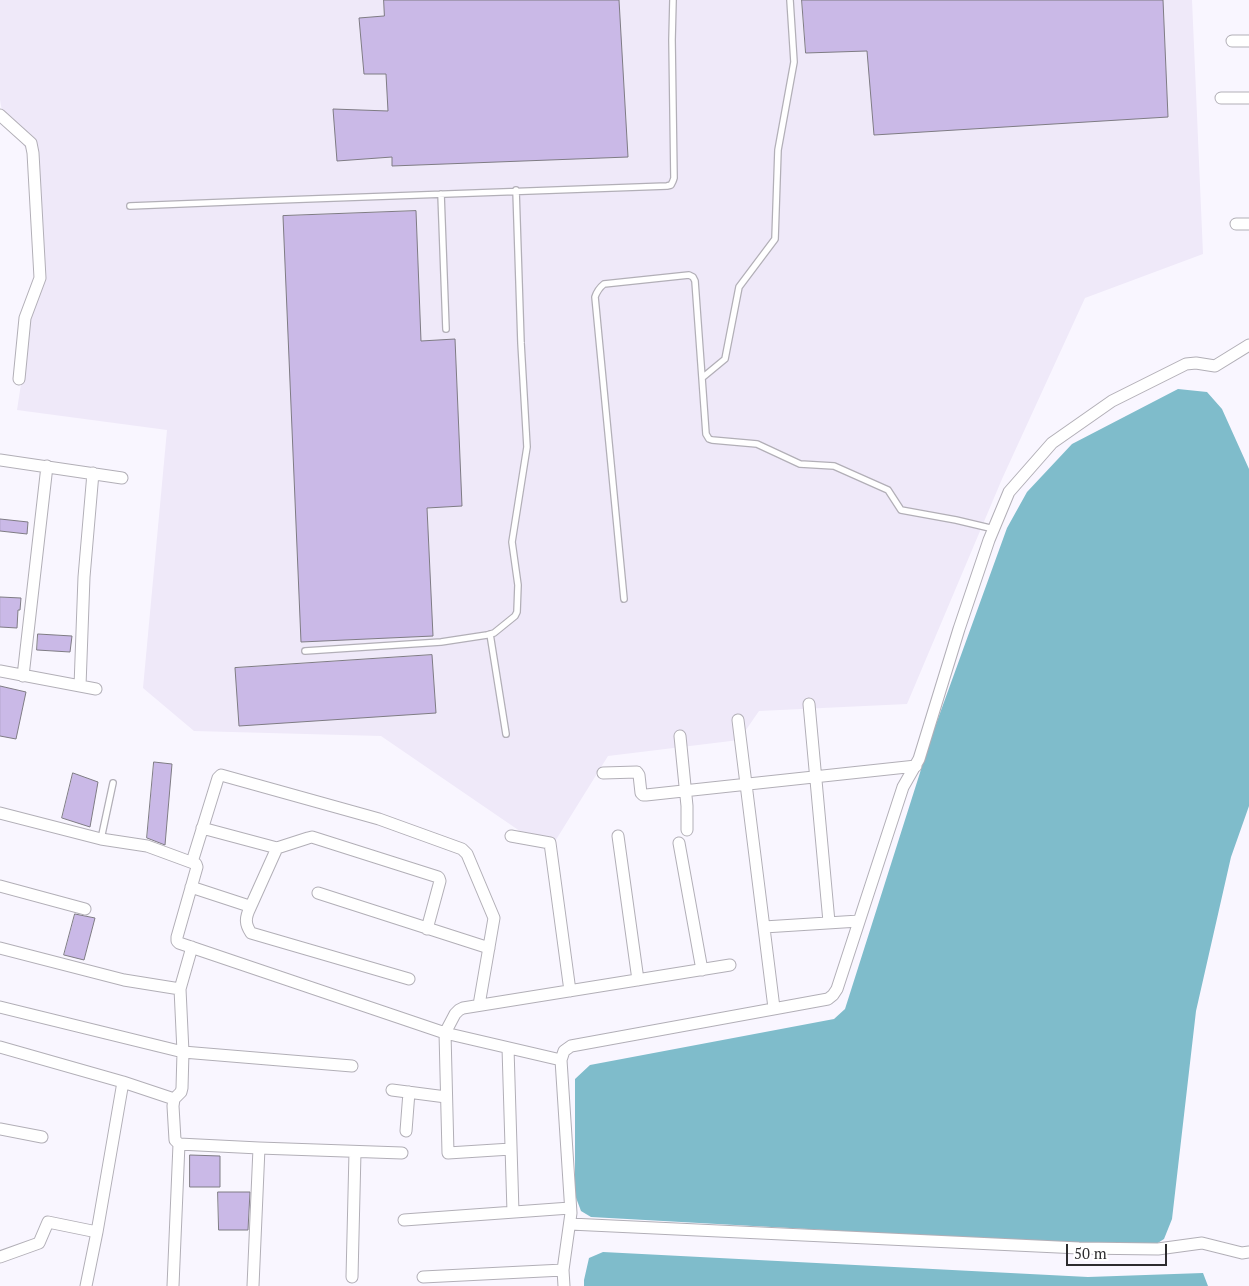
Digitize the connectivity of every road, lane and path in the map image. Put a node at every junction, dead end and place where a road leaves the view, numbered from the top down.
1 (673, 0) edge
2 (790, 0) edge
3 (1232, 41) dead end
4 (1249, 41) edge
5 (1221, 98) dead end
6 (1249, 98) edge
7 (0, 115) edge
8 (516, 190) junction
9 (441, 194) junction
10 (130, 206) dead end
11 (1236, 224) dead end
12 (1249, 224) edge
13 (446, 329) dead end
14 (1249, 345) edge
15 (702, 378) junction
16 (19, 379) dead end
17 (0, 460) edge
18 (47, 466) junction
19 (93, 473) junction
20 (122, 478) dead end
21 (994, 528) junction
22 (624, 598) dead end
23 (490, 634) junction
24 (305, 651) dead end
25 (0, 671) edge
26 (23, 676) junction
27 (80, 686) junction
28 (96, 689) dead end
29 (808, 704) dead end
30 (738, 720) dead end
31 (506, 734) dead end
32 (680, 736) dead end
33 (916, 766) junction
34 (603, 773) dead end
35 (815, 777) junction
36 (113, 783) dead end
37 (746, 784) junction
38 (686, 791) junction
39 (0, 813) edge
40 (202, 828) junction
41 (687, 830) dead end
42 (511, 836) dead end
43 (618, 836) dead end
44 (101, 839) junction
45 (679, 843) dead end
46 (277, 848) junction
47 (192, 862) junction
48 (0, 886) edge
49 (192, 887) junction
50 (318, 893) dead end
51 (250, 908) junction
52 (85, 909) dead end
53 (859, 921) junction
54 (829, 922) junction
55 (764, 927) junction
56 (427, 929) junction
57 (0, 948) edge
58 (192, 948) junction
59 (489, 948) junction
60 (730, 965) dead end
61 (702, 970) junction
62 (410, 979) dead end
63 (638, 980) junction
64 (180, 989) junction
65 (570, 991) junction
66 (479, 1006) junction
67 (0, 1007) edge
68 (774, 1008) junction
69 (445, 1033) junction
70 (0, 1048) edge
71 (508, 1048) junction
72 (183, 1052) junction
73 (561, 1060) junction
74 (352, 1066) dead end
75 (123, 1082) junction
76 (392, 1090) dead end
77 (409, 1092) junction
78 (446, 1097) junction
79 (174, 1099) junction
80 (0, 1129) edge
81 (406, 1131) dead end
82 (42, 1137) dead end
83 (179, 1144) junction
84 (259, 1148) junction
85 (511, 1149) junction
86 (355, 1152) junction
87 (402, 1153) dead end
88 (570, 1208) junction
89 (513, 1212) junction
90 (404, 1220) dead end
91 (570, 1224) junction
92 (97, 1232) junction
93 (1249, 1252) edge
94 (0, 1257) edge
95 (563, 1270) junction
96 (423, 1277) dead end
97 (352, 1278) dead end
98 (86, 1286) edge
99 (173, 1286) edge
100 (253, 1286) edge
101 (564, 1286) edge

1 - 8 lane
2 - 15 lane
3 - 4 street
5 - 6 street
7 - 16 street
8 - 9 lane
8 - 23 lane
9 - 10 lane
9 - 13 lane
11 - 12 street
14 - 21 street
15 - 21 lane
15 - 22 lane
17 - 18 street
18 - 19 street
18 - 26 street
19 - 20 street
19 - 27 street
21 - 33 street
23 - 24 lane
23 - 31 lane
25 - 26 street
26 - 27 street
27 - 28 street
29 - 35 street
30 - 37 street
32 - 38 street
33 - 35 street
33 - 53 street
34 - 38 street
35 - 37 street
35 - 54 street
36 - 44 lane
37 - 38 street
37 - 55 street
38 - 41 street
39 - 44 street
40 - 46 street
40 - 47 street
40 - 59 street
42 - 65 street
43 - 63 street
44 - 47 street
45 - 61 street
46 - 51 street
46 - 56 street
47 - 49 street
48 - 52 street
49 - 51 street
49 - 58 street
50 - 56 street
51 - 62 street
53 - 54 street
53 - 68 street
54 - 55 street
55 - 68 street
56 - 59 street
57 - 64 street
58 - 64 street
58 - 69 street
59 - 66 street
60 - 61 street
61 - 63 street
63 - 65 street
64 - 72 street
65 - 66 street
66 - 69 street
67 - 72 street
68 - 73 street
69 - 71 street
69 - 78 street
70 - 75 street
71 - 73 street
71 - 85 street
72 - 74 street
72 - 79 street
73 - 88 street
75 - 79 street
75 - 92 street
76 - 77 street
77 - 78 street
77 - 81 street
78 - 85 street
79 - 83 street
80 - 82 street
83 - 84 street
83 - 99 street
84 - 86 street
84 - 100 street
85 - 89 street
86 - 87 street
86 - 97 street
88 - 89 street
88 - 91 street
89 - 90 street
91 - 93 street
91 - 95 street
92 - 94 street
92 - 98 street
95 - 96 street
95 - 101 street

